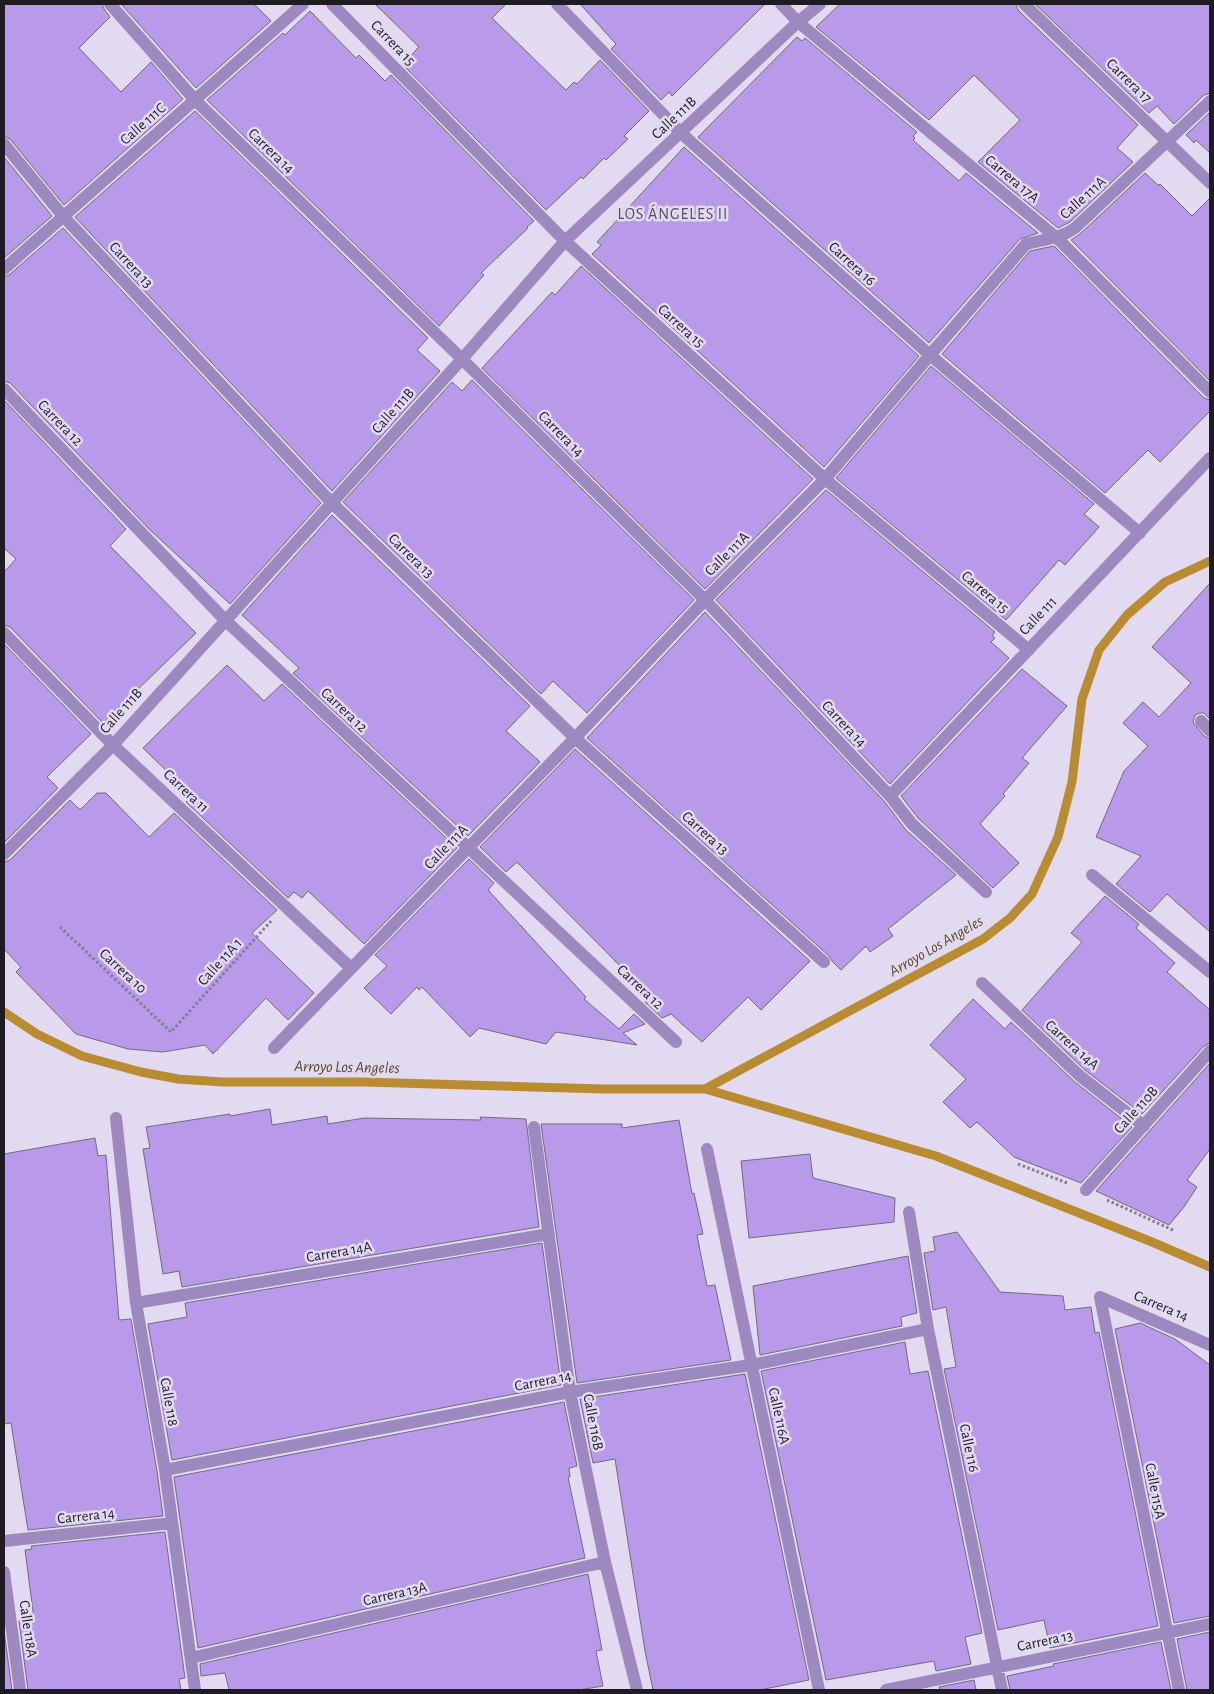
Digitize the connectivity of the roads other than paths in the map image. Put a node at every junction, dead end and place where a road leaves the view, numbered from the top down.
1 (110, 4) edge
2 (303, 4) edge
3 (332, 4) edge
4 (557, 4) edge
5 (781, 4) edge
6 (820, 4) edge
7 (1024, 4) edge
8 (798, 22) junction
9 (195, 100) junction
10 (1210, 101) edge
11 (681, 133) junction
12 (1168, 141) junction
13 (4, 144) edge
14 (1210, 183) edge
15 (63, 216) junction
16 (1057, 238) junction
17 (565, 241) junction
18 (4, 269) edge
19 (930, 354) junction
20 (462, 359) junction
21 (4, 388) edge
22 (1210, 392) edge
23 (1210, 458) edge
24 (825, 479) junction
25 (331, 502) junction
26 (1140, 533) junction
27 (704, 600) junction
28 (225, 620) junction
29 (4, 633) edge
30 (1028, 650) junction
31 (1201, 721) dead end
32 (1210, 731) edge
33 (575, 738) junction
34 (113, 745) junction
35 (890, 796) junction
36 (467, 848) junction
37 (4, 854) edge
38 (1092, 875) dead end
39 (986, 892) dead end
40 (824, 962) dead end
41 (351, 968) junction
42 (1210, 972) edge
43 (982, 983) dead end
44 (676, 1042) dead end
45 (274, 1048) dead end
46 (1210, 1051) edge
47 (116, 1118) dead end
48 (1144, 1126) junction
49 (534, 1127) dead end
50 (706, 1149) dead end
51 (1086, 1190) dead end
52 (909, 1212) dead end
53 (549, 1234) junction
54 (1100, 1297) joint
55 (136, 1303) junction
56 (928, 1329) junction
57 (1210, 1345) edge
58 (752, 1365) junction
59 (570, 1392) junction
60 (164, 1470) junction
61 (172, 1523) junction
62 (4, 1541) edge
63 (605, 1562) junction
64 (4, 1572) edge
65 (1210, 1624) edge
66 (1167, 1632) junction
67 (191, 1658) junction
68 (998, 1667) junction
69 (20, 1690) edge
70 (195, 1690) edge
71 (637, 1690) edge
72 (819, 1690) edge
73 (886, 1690) edge
74 (1002, 1690) edge
75 (1179, 1690) edge

1 - 9 street, Carrera 14
2 - 9 street, Calle 111C
3 - 17 street, Carrera 15
4 - 11 street, Carrera 16
5 - 8 street, Carrera 17A
6 - 8 street, Calle 111B
7 - 12 street, Carrera 17
8 - 11 street, Calle 111B
8 - 16 street, Carrera 17A
9 - 15 street, Calle 111C
9 - 20 street, Carrera 14
10 - 12 street, Calle 111A
11 - 17 street, Calle 111B
11 - 19 street, Carrera 16
12 - 14 street, Carrera 17
12 - 16 street, Calle 111A
13 - 15 street, Carrera 13
15 - 18 street, Calle 111C
15 - 25 street, Carrera 13
16 - 19 street, Calle 111A
16 - 22 street, Carrera 17A
17 - 20 street, Calle 111B
17 - 24 street, Carrera 15
19 - 24 street, Calle 111A
19 - 26 street, Carrera 16
20 - 25 street, Calle 111B
20 - 27 street, Carrera 14
21 - 28 street, Carrera 12
23 - 26 street, Calle 111
24 - 27 street, Calle 111A
24 - 30 street, Carrera 15
25 - 28 street, Calle 111B
25 - 33 street, Carrera 13
26 - 30 street, Calle 111
27 - 33 street, Calle 111A
27 - 35 street, Carrera 14
28 - 34 street, Calle 111B
28 - 36 street, Carrera 12
29 - 34 street, Carrera 11
30 - 35 street, Calle 111
31 - 32 street
33 - 36 street, Calle 111A
33 - 40 street, Carrera 13
34 - 37 street, Calle 111B
34 - 41 street, Carrera 11
35 - 39 street, Carrera 14
36 - 41 street, Calle 111A
36 - 44 street, Carrera 12
38 - 42 street
41 - 45 street, Calle 111A
43 - 48 street, Carrera 14A
46 - 48 street, Calle 110B
47 - 55 street, Calle 118
48 - 51 street, Calle 110B
49 - 53 street, Calle 116B
50 - 58 street, Calle 116A
52 - 56 street, Calle 116
53 - 55 street, Carrera 14A
53 - 59 street, Calle 116B
54 - 57 street, Carrera 14
54 - 66 street, Calle 115A
55 - 60 street, Calle 118
56 - 58 street, Carrera 14
56 - 68 street, Calle 116
58 - 59 street, Carrera 14
58 - 72 street, Calle 116A
59 - 60 street, Carrera 14
59 - 63 street, Calle 116B
60 - 61 street, Calle 118
61 - 62 street, Carrera 14
61 - 67 street, Calle 118
63 - 67 street, Carrera 13A
63 - 71 street, Calle 116B
64 - 69 street, Calle 118A
65 - 66 street, Carrera 13
66 - 68 street, Carrera 13
66 - 75 street, Calle 115A
67 - 70 street, Calle 118
68 - 73 street, Carrera 13
68 - 74 street, Calle 116

